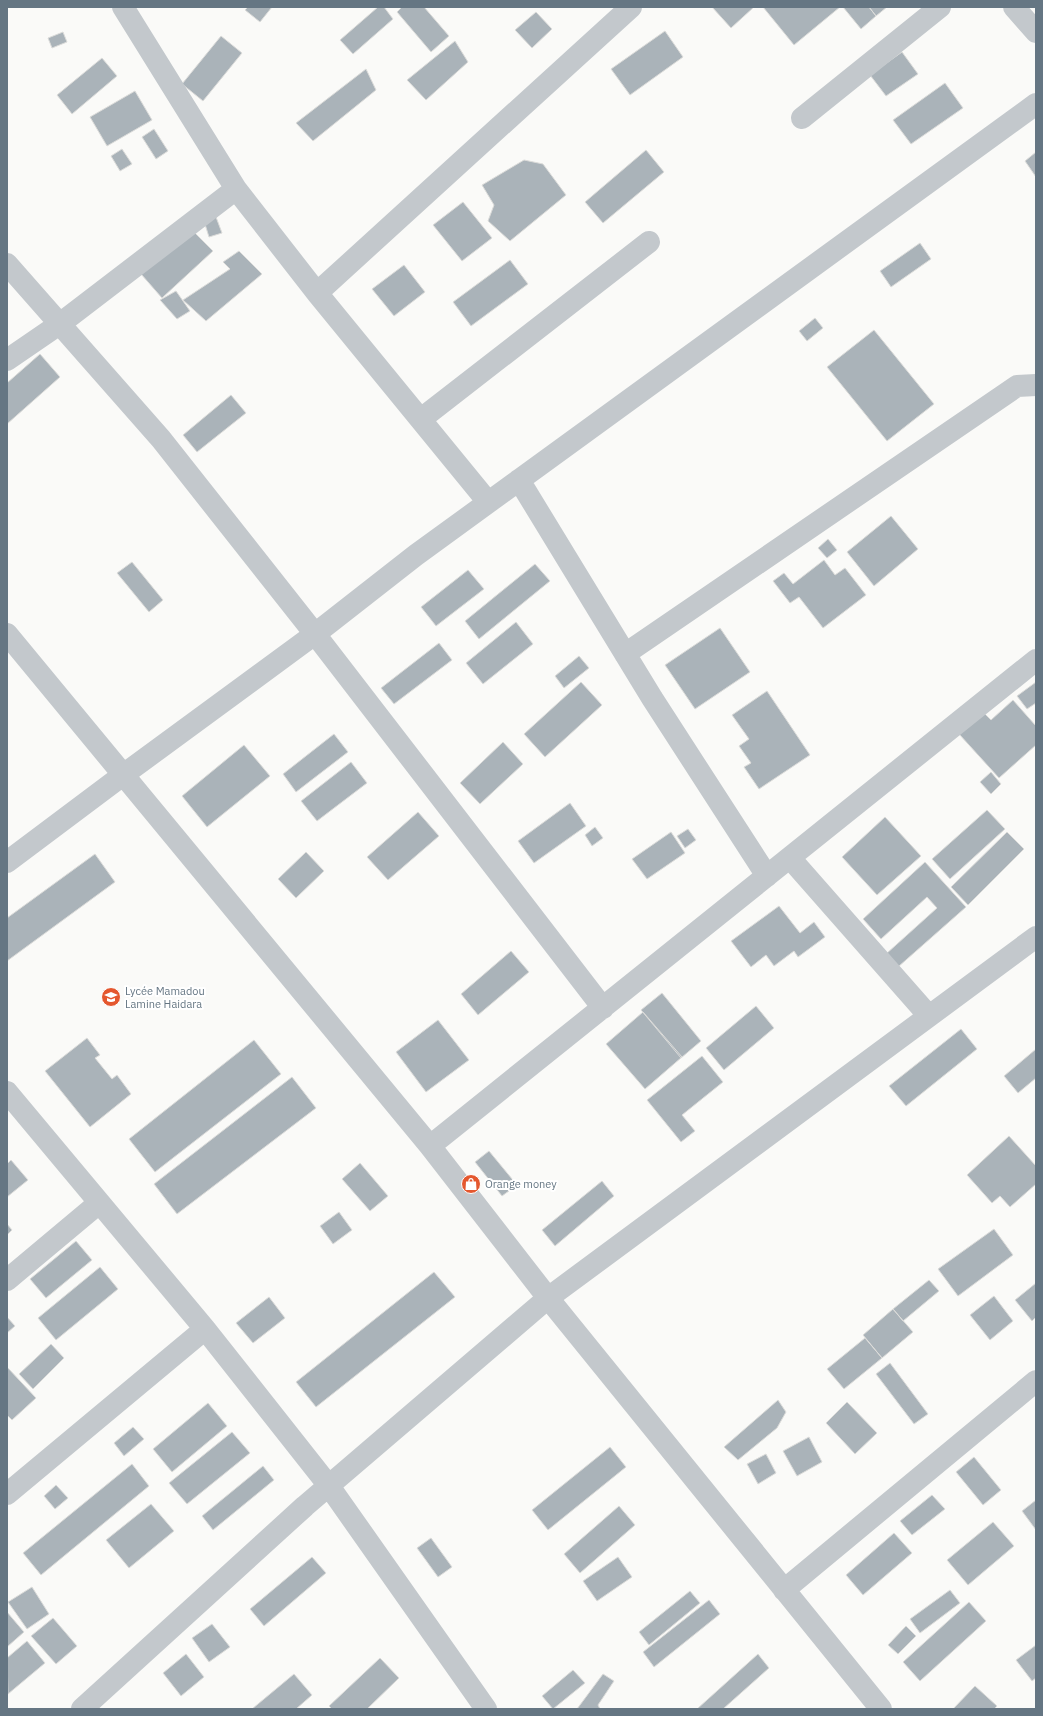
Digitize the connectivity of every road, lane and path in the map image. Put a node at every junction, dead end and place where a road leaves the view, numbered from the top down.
1 (123, 7) edge
2 (631, 7) edge
3 (940, 7) edge
4 (1014, 7) edge
5 (1036, 32) edge
6 (1036, 104) edge
7 (802, 118) dead end
8 (236, 189) junction
9 (649, 242) dead end
10 (7, 264) edge
11 (317, 293) junction
12 (61, 323) junction
13 (7, 360) edge
14 (1036, 385) edge
15 (421, 420) junction
16 (519, 480) junction
17 (488, 502) junction
18 (7, 634) edge
19 (315, 634) junction
20 (625, 654) junction
21 (1036, 660) edge
22 (122, 775) junction
23 (790, 858) junction
24 (7, 862) edge
25 (767, 876) junction
26 (1036, 938) edge
27 (603, 1008) junction
28 (929, 1016) junction
29 (7, 1092) edge
30 (430, 1146) junction
31 (99, 1203) junction
32 (7, 1280) edge
33 (548, 1298) junction
34 (205, 1329) junction
35 (1036, 1381) edge
36 (329, 1486) junction
37 (7, 1494) edge
38 (784, 1590) junction
39 (82, 1709) edge
40 (486, 1709) edge
41 (881, 1709) edge

1 - 8 street
2 - 11 street
3 - 7 street
4 - 5 street
6 - 16 street
8 - 11 street
8 - 12 street
9 - 15 street
10 - 12 street
11 - 15 street
12 - 13 street
12 - 19 street
14 - 20 street
15 - 17 street
16 - 17 street
16 - 20 street
17 - 19 street
18 - 22 street
19 - 22 street
19 - 27 street
20 - 25 street
21 - 23 street
22 - 24 street
22 - 30 street
23 - 25 street
23 - 28 street
25 - 27 street
26 - 28 street
27 - 30 street
28 - 33 street
29 - 31 street
30 - 33 street
31 - 32 street
31 - 34 street
33 - 36 street
33 - 38 street
34 - 36 street
34 - 37 street
35 - 38 street
36 - 39 street
36 - 40 street
38 - 41 street

